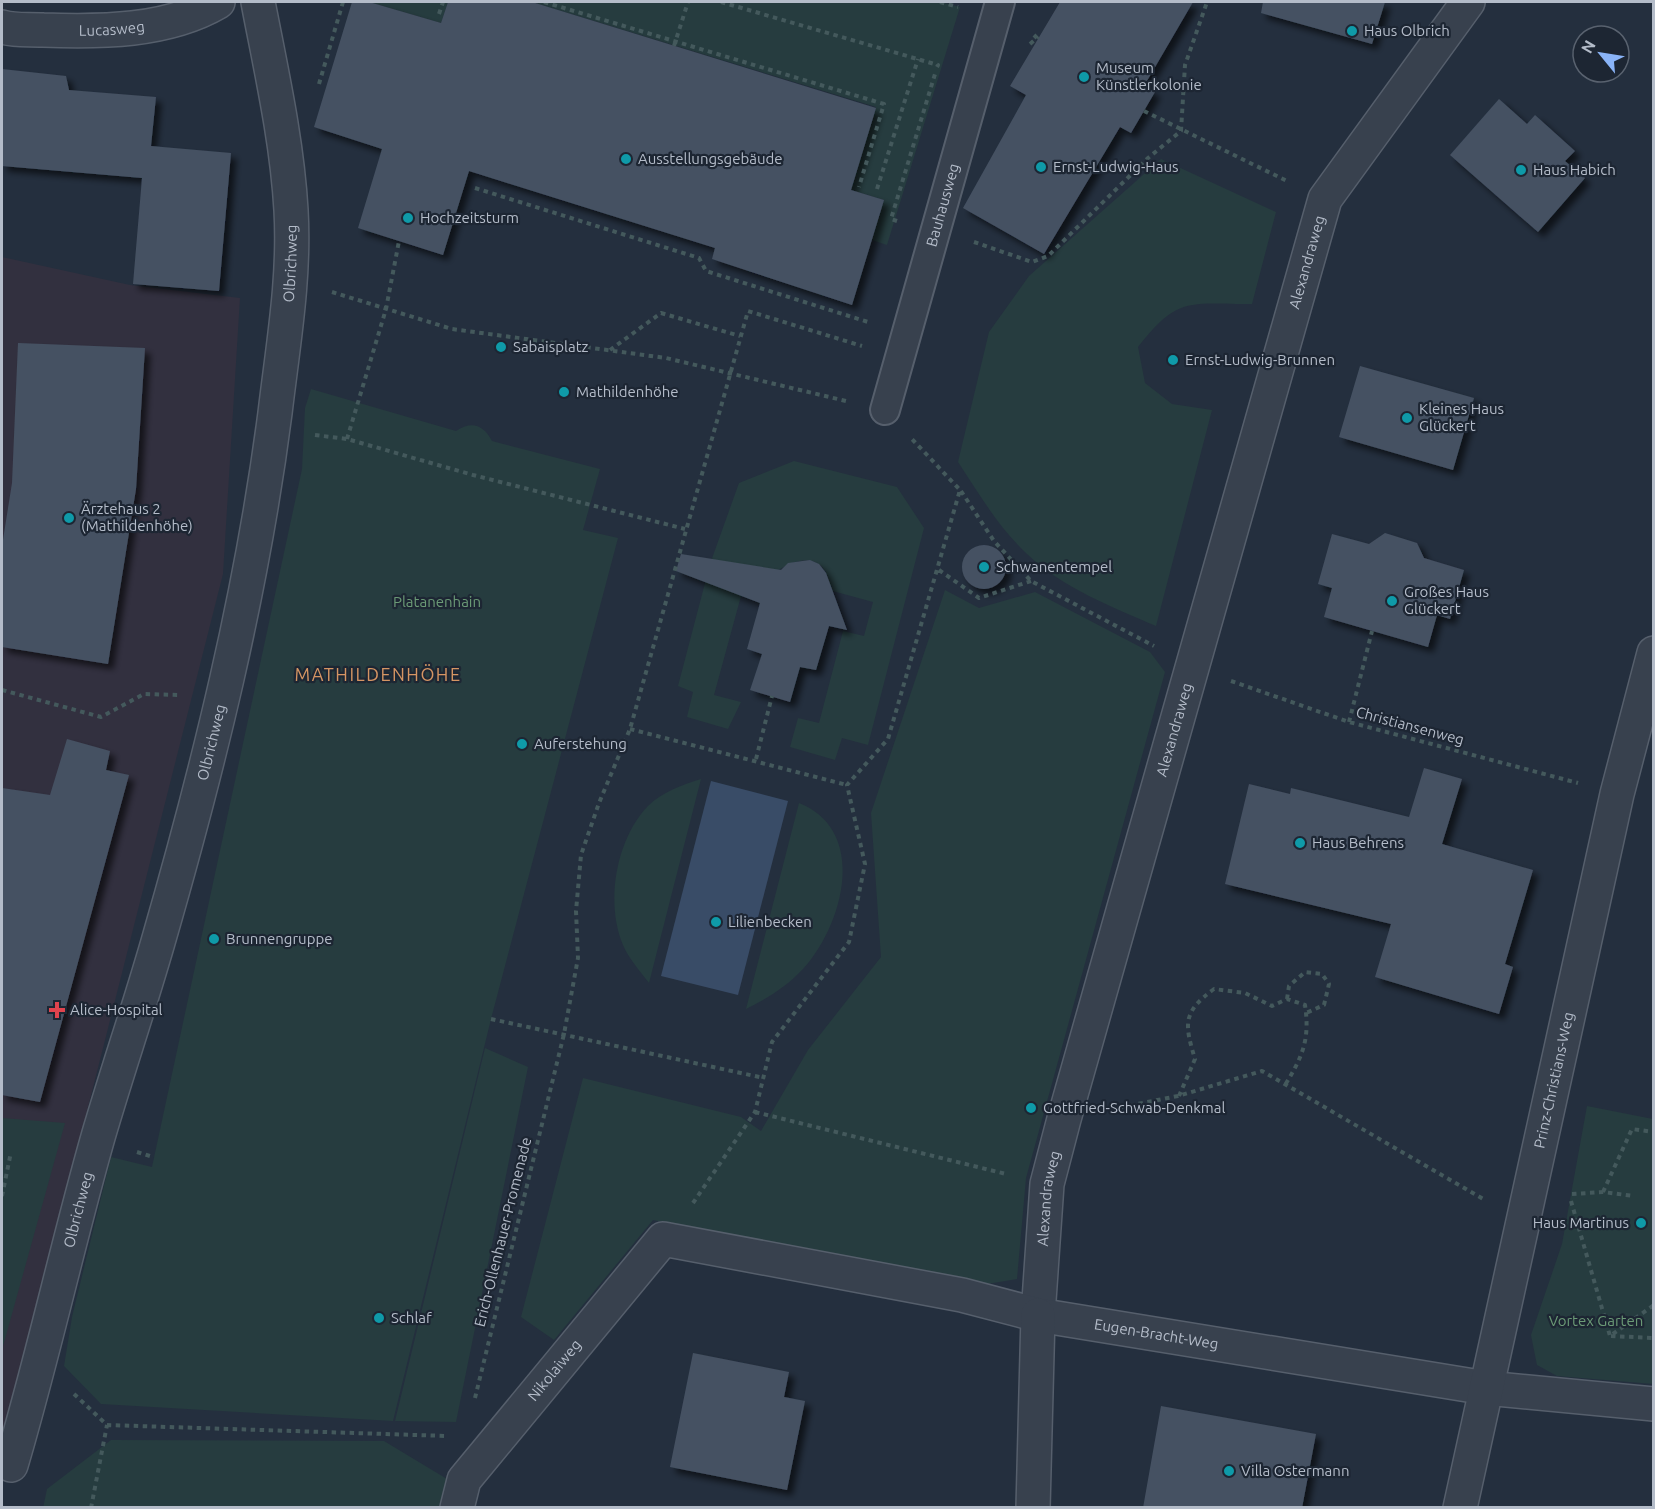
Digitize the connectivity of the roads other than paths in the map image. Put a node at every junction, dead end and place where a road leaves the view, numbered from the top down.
1 (218, 2) edge
2 (258, 2) edge
3 (1000, 2) edge
4 (1468, 2) edge
5 (2, 27) edge
6 (885, 410) road end
7 (1653, 653) edge
8 (663, 1239) joint
9 (1038, 1315) junction
10 (1486, 1388) junction
11 (1653, 1404) edge
12 (11, 1465) dead end
13 (458, 1508) edge
14 (1033, 1508) edge
15 (1460, 1508) edge

1 - 5 street, Lucasweg
2 - 12 street, Olbrichweg
3 - 6 lane, Bauhausweg
4 - 9 street, Alexandraweg
7 - 10 street, Prinz-Christians-Weg
8 - 9 street, Eugen-Bracht-Weg
8 - 13 street, Nikolaiweg
9 - 10 street, Eugen-Bracht-Weg
9 - 14 street, Alexandraweg
10 - 11 street, Eugen-Bracht-Weg
10 - 15 street, Prinz-Christians-Weg

